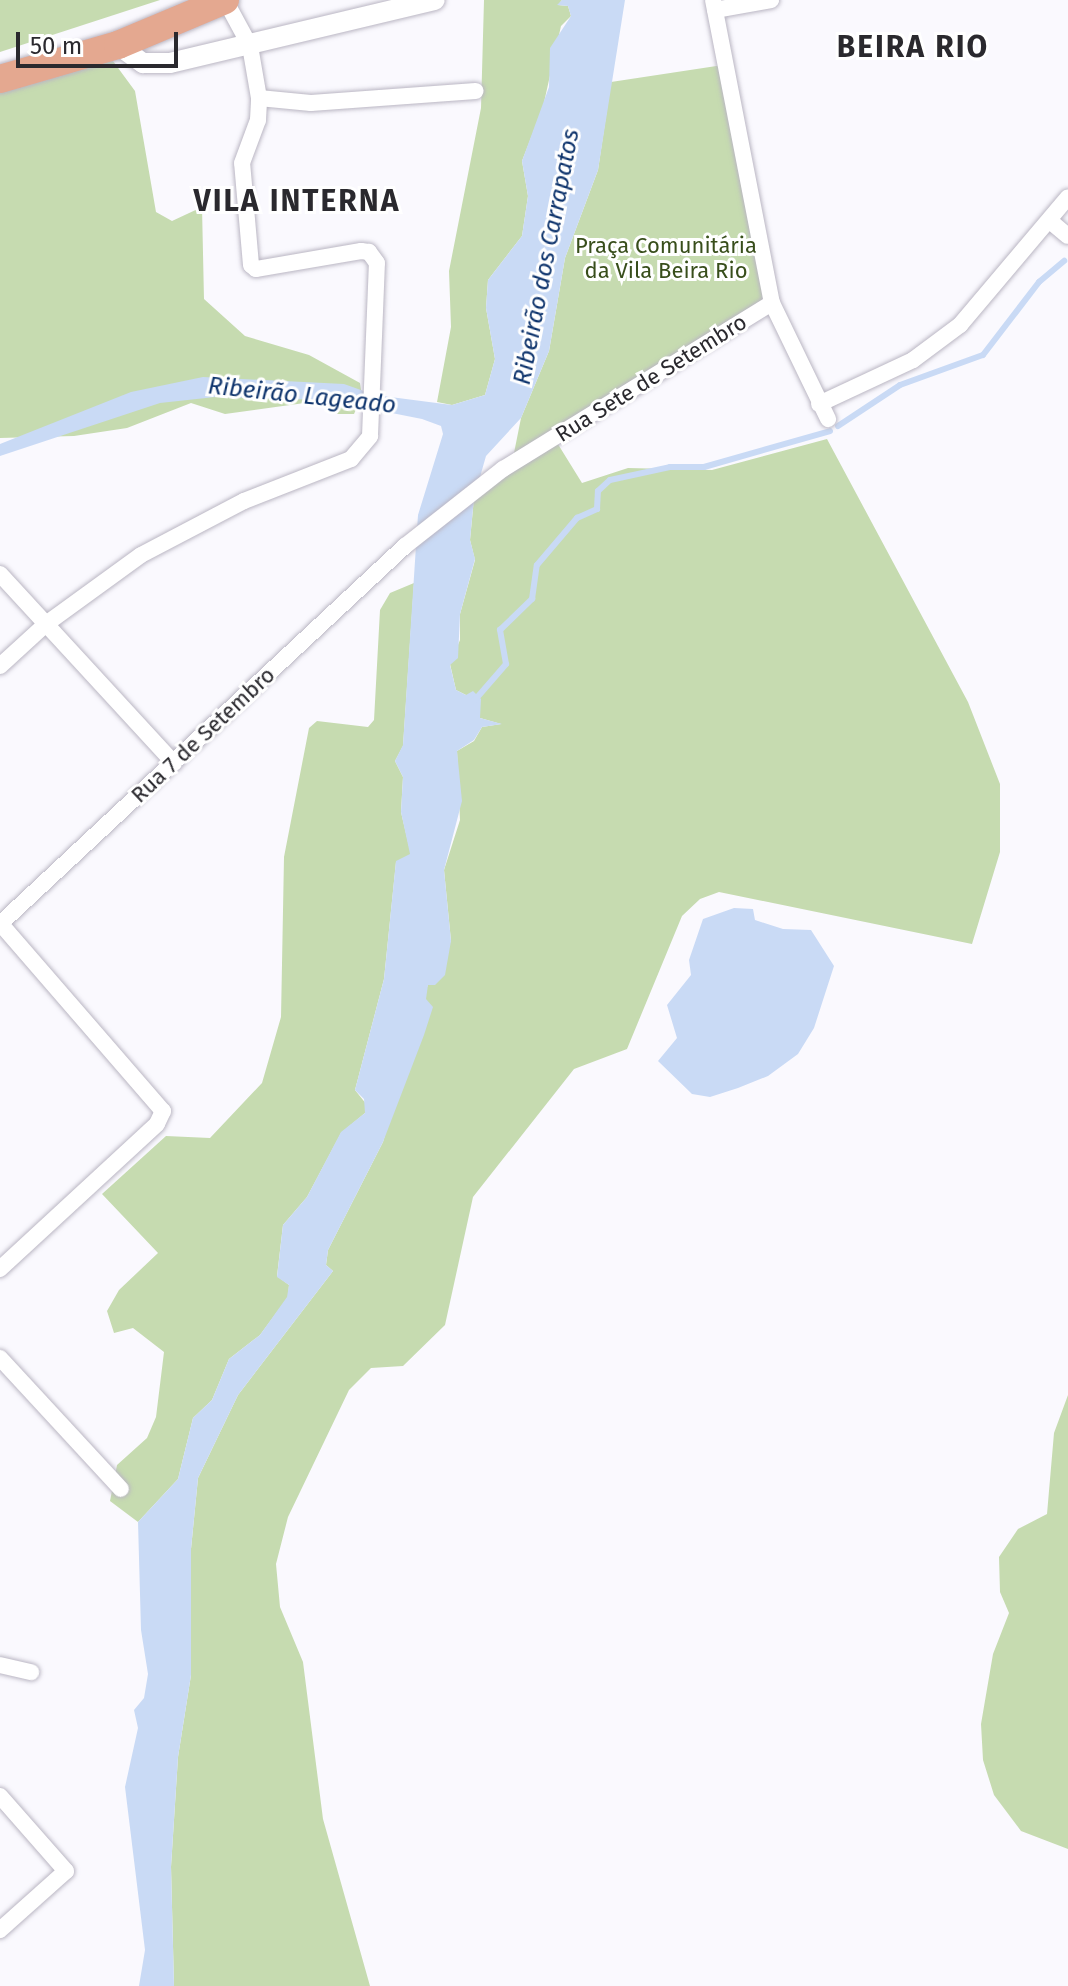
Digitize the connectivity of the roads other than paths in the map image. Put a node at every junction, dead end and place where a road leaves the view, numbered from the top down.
1 (225, 0) edge
2 (435, 0) edge
3 (771, 0) edge
4 (714, 5) edge
5 (118, 45) junction
6 (250, 46) junction
7 (0, 79) edge
8 (476, 91) dead end
9 (259, 98) junction
10 (1068, 197) edge
11 (1050, 221) junction
12 (1068, 236) edge
13 (772, 303) junction
14 (483, 484) joint
15 (0, 574) edge
16 (46, 624) junction
17 (0, 666) edge
18 (174, 763) junction
19 (0, 923) edge
20 (0, 1269) edge
21 (0, 1358) edge
22 (121, 1489) dead end
23 (0, 1665) edge
24 (31, 1672) dead end
25 (0, 1796) edge
26 (0, 1930) edge

1 - 5 highway
1 - 6 street
2 - 6 street
3 - 4 street
4 - 13 street
5 - 6 street
5 - 7 highway
6 - 9 street
8 - 9 street
9 - 16 street
10 - 11 street
11 - 12 street
11 - 13 street
13 - 14 street, Rua Sete de Setembro
14 - 18 street, Rua 7 de Setembro
15 - 16 street
16 - 17 street
16 - 18 street
18 - 19 street, Rua 7 de Setembro
19 - 20 street
21 - 22 street
23 - 24 street
25 - 26 street

